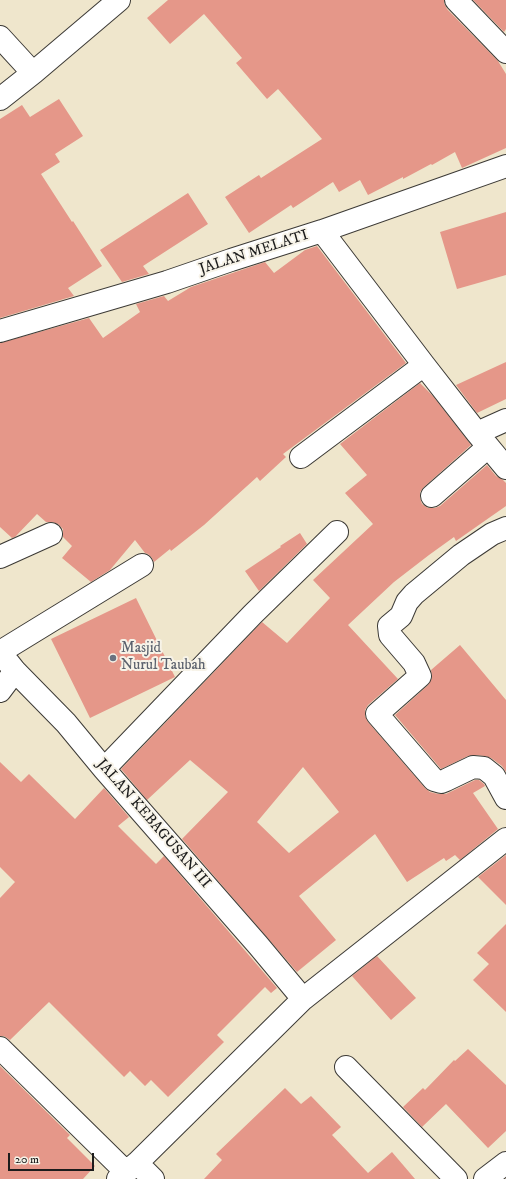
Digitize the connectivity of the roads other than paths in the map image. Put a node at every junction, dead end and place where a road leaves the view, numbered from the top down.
1 (119, 0) edge
2 (456, 0) edge
3 (0, 37) edge
4 (506, 52) edge
5 (33, 73) junction
6 (0, 99) edge
7 (506, 166) edge
8 (322, 231) junction
9 (2, 326) edge
10 (424, 365) junction
11 (506, 420) edge
12 (482, 440) junction
13 (301, 457) dead end
14 (506, 468) edge
15 (432, 496) dead end
16 (506, 528) edge
17 (337, 532) dead end
18 (51, 534) dead end
19 (0, 557) edge
20 (142, 565) dead end
21 (0, 652) edge
22 (15, 671) junction
23 (0, 692) edge
24 (104, 769) junction
25 (506, 798) edge
26 (506, 838) edge
27 (303, 999) junction
28 (0, 1048) edge
29 (346, 1067) dead end
30 (506, 1163) edge
31 (127, 1171) edge
32 (153, 1179) edge
33 (456, 1179) edge
34 (485, 1179) edge

1 - 5 street
2 - 4 street
3 - 5 street
5 - 6 street
7 - 8 street, JALAN MELATI
8 - 9 street, JALAN MELATI
8 - 10 street
10 - 12 street
10 - 13 street
11 - 12 street
12 - 14 street
12 - 15 street
16 - 25 street
17 - 24 street
18 - 19 street
20 - 21 street
21 - 22 street, JALAN KEBAGUSAN III
22 - 23 street
22 - 24 street, JALAN KEBAGUSAN III
24 - 27 street, JALAN KEBAGUSAN III
26 - 27 street
27 - 31 street
28 - 31 street
29 - 33 street
30 - 34 street
31 - 32 street

